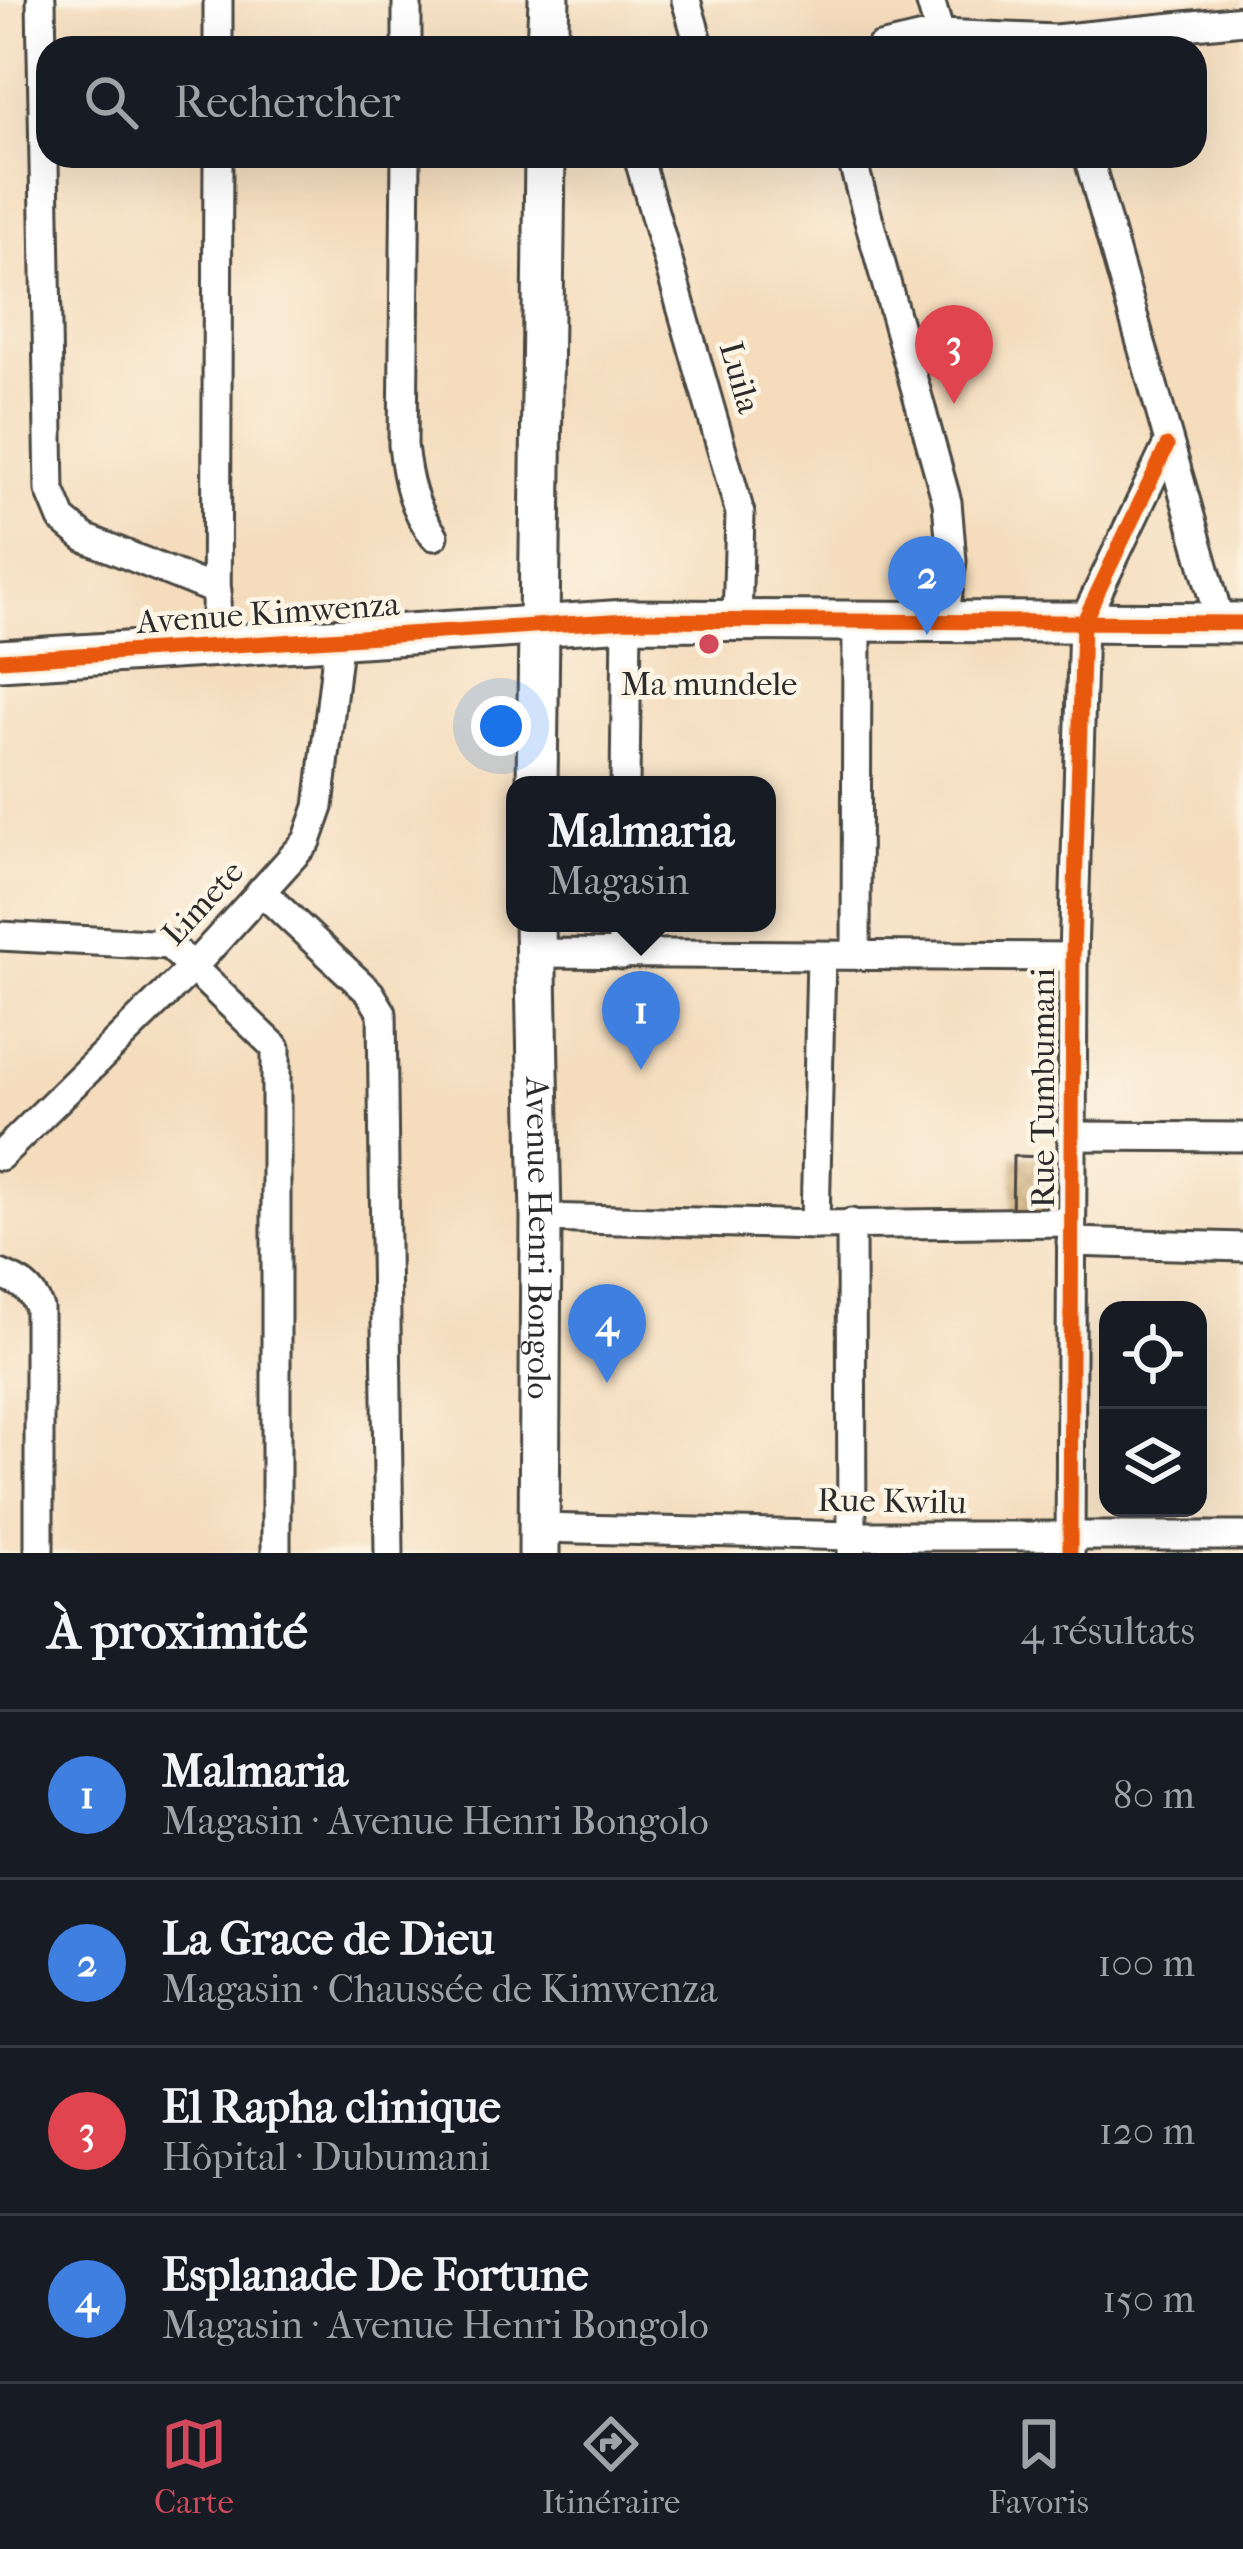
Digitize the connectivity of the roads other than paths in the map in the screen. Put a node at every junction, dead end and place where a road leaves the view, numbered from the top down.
1 (41, 0) edge
2 (218, 0) edge
3 (407, 0) edge
4 (549, 0) edge
5 (686, 0) edge
6 (930, 0) edge
7 (1170, 0) edge
8 (1243, 20) edge
9 (1178, 28) junction
10 (940, 34) junction
11 (42, 36) edge
12 (218, 36) edge
13 (406, 36) edge
14 (548, 36) edge
15 (696, 36) edge
16 (931, 36) edge
17 (963, 36) edge
18 (1118, 36) edge
19 (44, 168) edge
20 (218, 168) edge
21 (406, 168) edge
22 (544, 168) edge
23 (642, 168) edge
24 (853, 168) edge
25 (1091, 168) edge
26 (1167, 446) junction
27 (434, 536) dead end
28 (217, 591) junction
29 (627, 620) junction
30 (1232, 622) edge
31 (540, 623) junction
32 (736, 623) junction
33 (857, 623) junction
34 (944, 623) junction
35 (1083, 623) junction
36 (339, 637) junction
37 (216, 645) junction
38 (0, 660) edge
39 (537, 776) edge
40 (625, 776) edge
41 (261, 891) junction
42 (622, 932) edge
43 (0, 936) edge
44 (534, 938) edge
45 (856, 954) junction
46 (622, 956) junction
47 (821, 956) junction
48 (1073, 957) junction
49 (192, 968) junction
50 (1071, 1136) junction
51 (1243, 1137) edge
52 (0, 1156) edge
53 (542, 1218) junction
54 (851, 1223) junction
55 (815, 1225) junction
56 (1071, 1232) junction
57 (1243, 1247) edge
58 (0, 1274) edge
59 (1243, 1536) edge
60 (540, 1540) edge
61 (852, 1545) edge
62 (1070, 1545) edge
63 (39, 1553) edge
64 (275, 1553) edge
65 (389, 1553) edge

1 - 11 street
2 - 12 street
3 - 13 street
4 - 14 street
5 - 15 street
6 - 10 street
7 - 9 street
8 - 9 street
9 - 18 street
10 - 16 street
10 - 17 street
19 - 28 street
20 - 28 street
21 - 27 street
22 - 31 street
23 - 32 street, Luila
24 - 34 street
25 - 26 street
26 - 30 street
26 - 35 street
28 - 37 street
29 - 31 street, Avenue Kimwenza
29 - 32 street, Avenue Kimwenza
29 - 40 street
30 - 35 street, Avenue Kimwenza
31 - 36 street, Avenue Kimwenza
31 - 39 street
32 - 33 street, Avenue Kimwenza
33 - 34 street, Avenue Kimwenza
33 - 45 street
34 - 35 street, Avenue Kimwenza
35 - 48 street, Rue Tumbumani
36 - 37 street, Avenue Kimwenza
36 - 41 street, Limete
37 - 38 street, Avenue Kimwenza
41 - 49 street, Limete
41 - 65 street
42 - 46 street
43 - 49 street
44 - 46 street
44 - 53 street, Avenue Henri Bongolo
45 - 47 street
45 - 48 street
46 - 47 street
47 - 55 street
48 - 50 street, Rue Tumbumani
49 - 52 street, Limete
49 - 64 street
50 - 51 street
50 - 56 street, Rue Tumbumani
53 - 55 street
53 - 60 street, Avenue Henri Bongolo
54 - 55 street
54 - 56 street
54 - 61 street
56 - 57 street
56 - 62 street, Rue Tumbumani
58 - 63 street
59 - 62 street, Rue Kwilu
60 - 61 street, Rue Kwilu
61 - 62 street, Rue Kwilu

